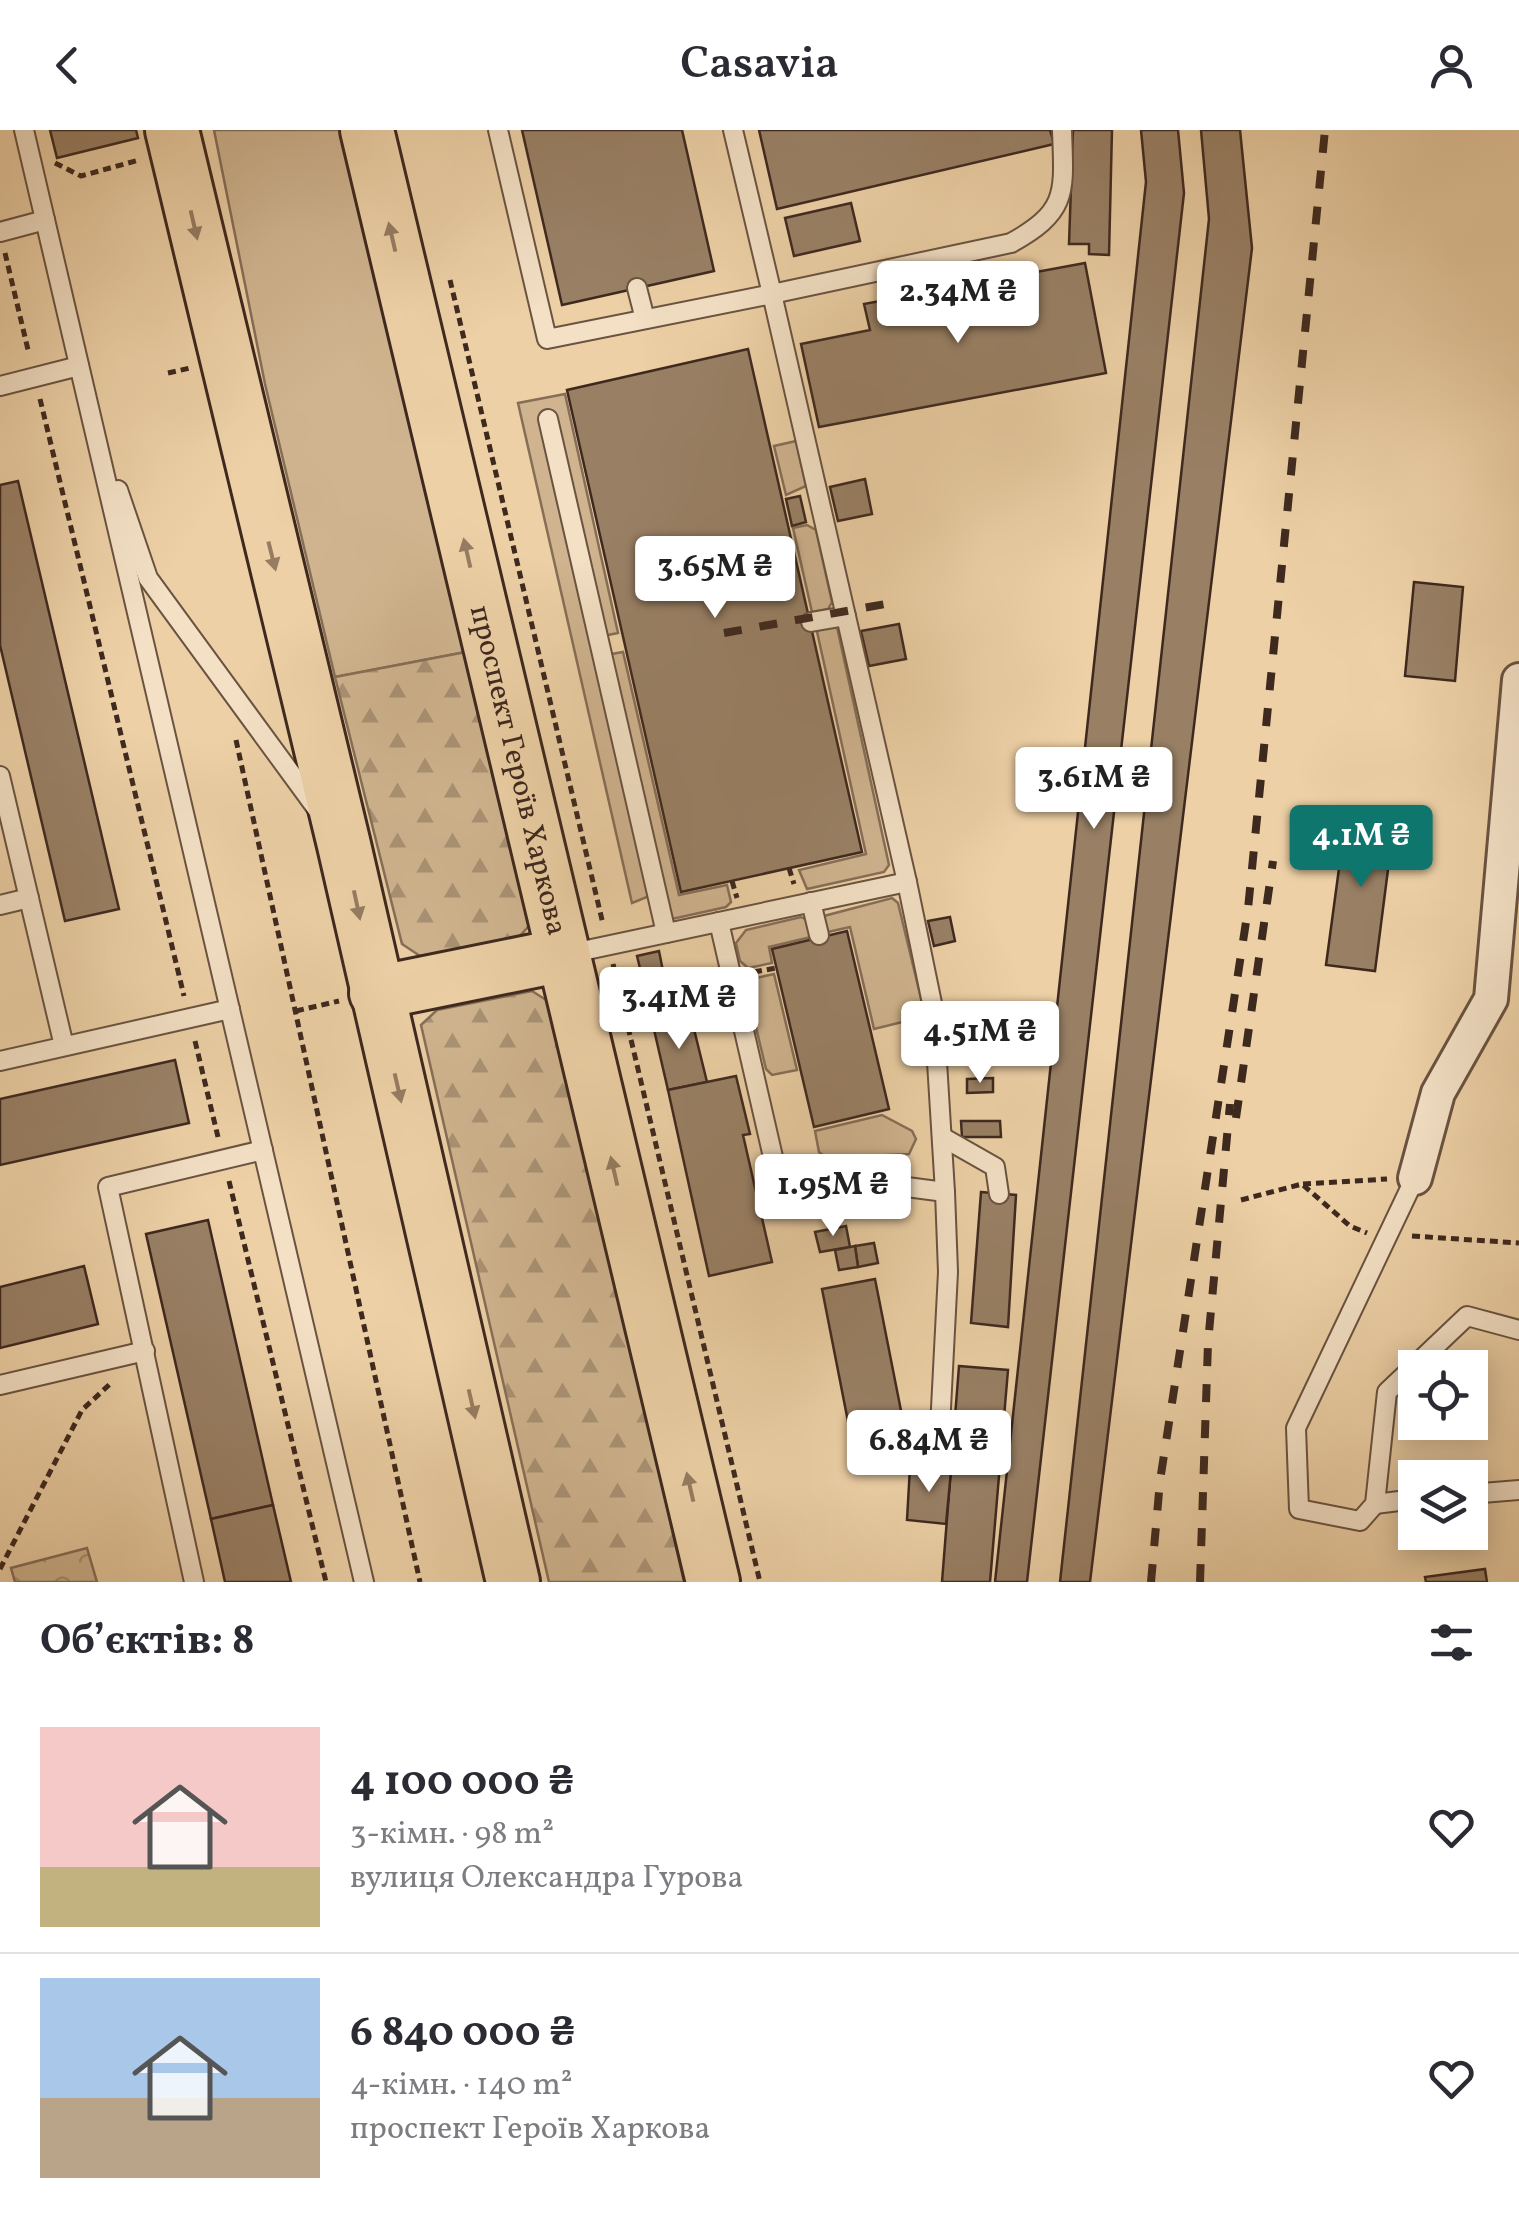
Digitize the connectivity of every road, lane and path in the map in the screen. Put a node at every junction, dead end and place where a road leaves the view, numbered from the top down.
1 (24, 130) edge
2 (367, 130) edge
3 (498, 130) edge
4 (733, 130) edge
5 (1062, 130) edge
6 (160, 144) edge
7 (32, 166) junction
8 (44, 220) junction
9 (0, 232) edge
10 (4, 252) dead end
11 (637, 288) dead end
12 (772, 294) junction
13 (645, 319) junction
14 (79, 366) junction
15 (197, 366) dead end
16 (168, 373) dead end
17 (34, 377) junction
18 (0, 386) edge
19 (85, 392) junction
20 (548, 419) dead end
21 (846, 616) junction
22 (811, 622) dead end
23 (1519, 680) edge
24 (236, 740) dead end
25 (0, 776) edge
26 (344, 846) junction
27 (907, 882) junction
28 (29, 898) junction
29 (812, 902) junction
30 (0, 905) edge
31 (719, 922) junction
32 (666, 933) junction
33 (819, 935) dead end
34 (563, 954) junction
35 (376, 993) junction
36 (230, 1008) junction
37 (189, 1018) junction
38 (64, 1046) junction
39 (0, 1061) edge
40 (944, 1138) junction
41 (263, 1150) junction
42 (224, 1160) junction
43 (1415, 1178) junction
44 (1302, 1184) dead end
45 (946, 1192) junction
46 (998, 1194) dead end
47 (1519, 1330) edge
48 (145, 1351) junction
49 (0, 1385) edge
50 (939, 1447) dead end
51 (1519, 1490) edge
52 (1488, 1493) edge
53 (1398, 1501) edge
54 (1375, 1504) junction
55 (0, 1568) edge
56 (194, 1582) edge
57 (326, 1582) edge
58 (364, 1582) edge
59 (420, 1582) edge
60 (512, 1582) edge
61 (713, 1582) edge

1 - 7 lane
34 -> 2 main road, проспект Героїв Харкова
3 - 13 lane
4 - 12 lane
5 - 12 lane
6 - 7 path
6 -> 26 main road
7 - 8 lane
8 - 9 lane
8 - 14 lane
10 - 17 path
11 - 13 lane
12 - 13 lane
12 - 21 lane
14 - 17 lane
14 - 19 lane
15 - 16 path
17 - 18 lane
17 - 37 path
19 - 26 lane
19 - 36 lane
20 - 32 lane
21 - 22 lane
21 - 27 lane
23 - 43 street
24 - 59 path
25 - 28 lane
26 -> 35 main road
27 - 29 lane
27 - 40 lane
28 - 30 lane
28 - 38 lane
29 - 31 lane
29 - 33 lane
31 - 32 lane
31 - 45 lane
32 - 34 lane
34 - 35 main road
61 -> 34 main road, проспект Героїв Харкова
35 -> 60 main road
36 - 37 lane
36 - 41 lane
37 - 38 lane
37 - 42 path
38 - 39 lane
40 - 45 lane
40 - 46 lane
41 - 42 lane
41 - 58 lane
42 - 48 lane
42 - 57 path
43 - 44 path
43 - 54 lane
45 - 50 lane
47 - 54 lane
48 - 49 lane
48 - 55 path
48 - 56 lane
51 - 52 lane
53 - 54 lane

